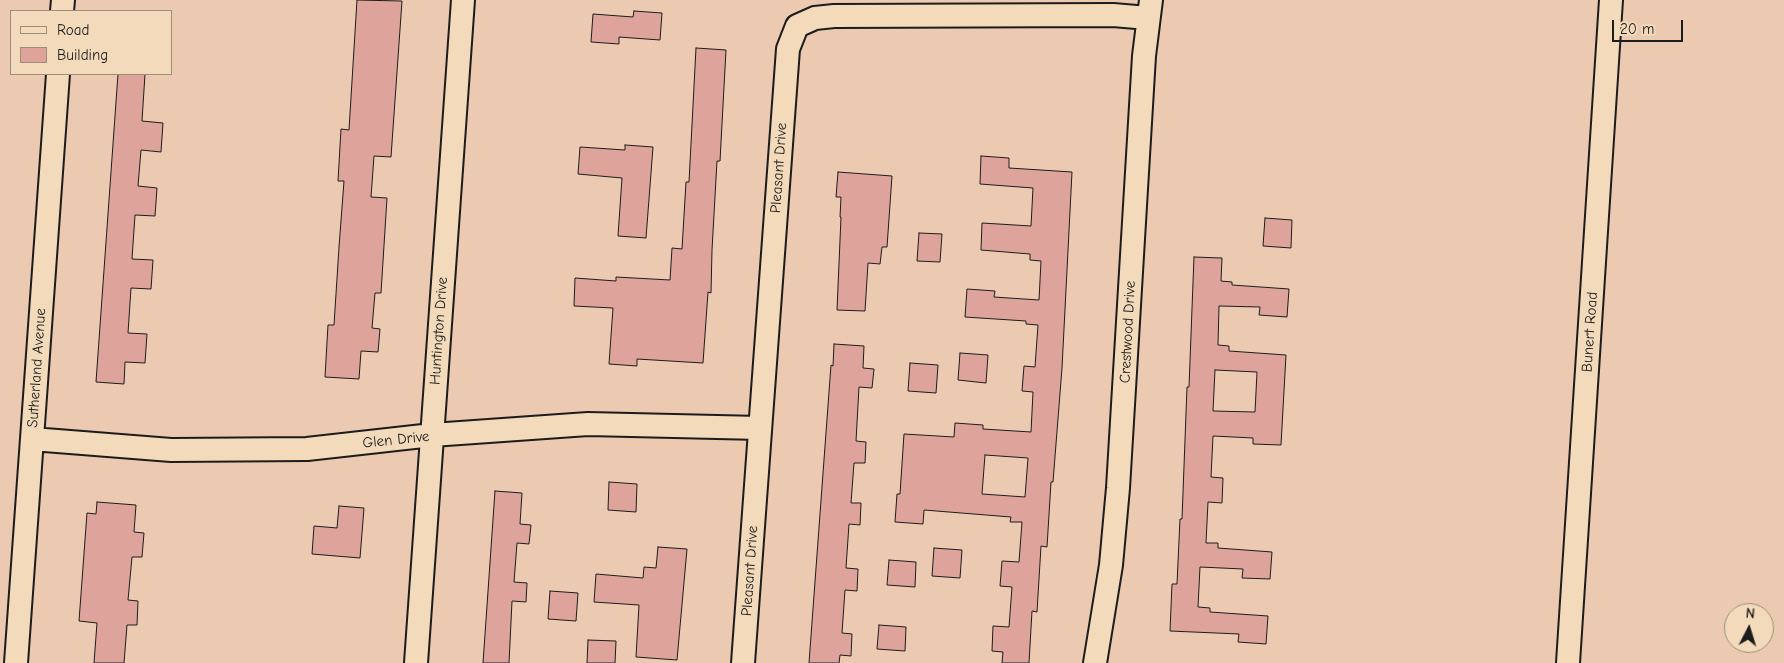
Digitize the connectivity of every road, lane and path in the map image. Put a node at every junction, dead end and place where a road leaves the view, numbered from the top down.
1 (463, 0) edge
2 (1611, 0) edge
3 (1150, 9) edge
4 (58, 75) edge
5 (760, 428) junction
6 (432, 436) junction
7 (32, 439) junction
8 (16, 663) edge
9 (416, 663) edge
10 (743, 663) edge
11 (1095, 663) edge
12 (1568, 663) edge

1 - 6 street, Huntington Drive
2 - 12 street, Bunert Road
3 - 5 street, Pleasant Drive
3 - 11 street, Crestwood Drive
4 - 7 street, Sutherland Avenue
5 - 6 street, Glen Drive
5 - 10 street, Pleasant Drive
6 - 7 street, Glen Drive
6 - 9 street, Huntington Drive
7 - 8 street, Sutherland Avenue

